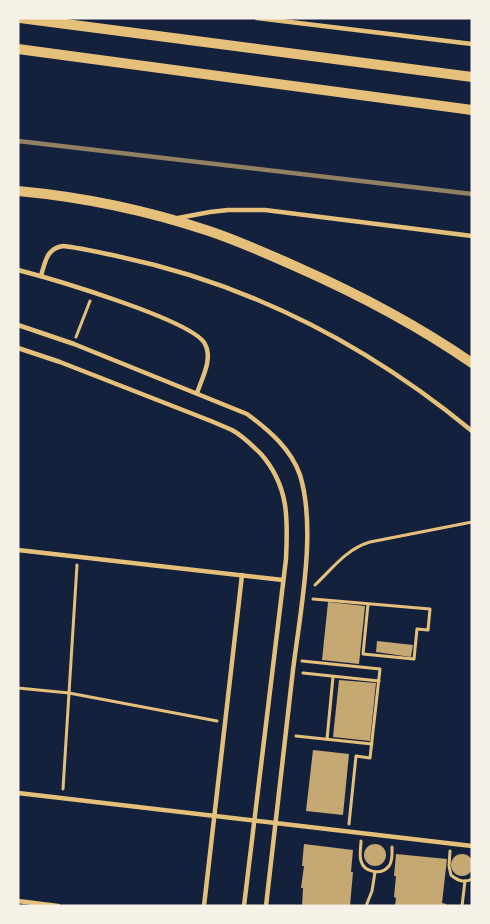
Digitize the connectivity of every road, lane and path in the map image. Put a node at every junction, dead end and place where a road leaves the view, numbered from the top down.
1 (20, 18) edge
2 (257, 18) edge
3 (472, 44) edge
4 (18, 49) edge
5 (472, 77) edge
6 (472, 111) edge
7 (18, 190) edge
8 (173, 219) junction
9 (472, 236) edge
10 (18, 270) edge
11 (41, 276) junction
12 (94, 292) junction
13 (18, 325) edge
14 (74, 344) junction
15 (18, 348) edge
16 (472, 363) edge
17 (197, 393) junction
18 (472, 431) edge
19 (472, 522) edge
20 (18, 550) edge
21 (78, 557) junction
22 (242, 575) junction
23 (283, 580) junction
24 (302, 598) junction
25 (368, 604) junction
26 (294, 660) junction
27 (293, 672) junction
28 (333, 677) junction
29 (378, 681) junction
30 (18, 688) edge
31 (69, 693) junction
32 (225, 722) junction
33 (285, 735) junction
34 (327, 739) junction
35 (372, 744) junction
36 (18, 793) edge
37 (62, 799) junction
38 (215, 816) junction
39 (254, 820) junction
40 (275, 823) junction
41 (348, 831) junction
42 (362, 833) junction
43 (392, 837) junction
44 (451, 844) junction
45 (472, 846) edge
46 (375, 872) junction
47 (472, 879) edge
48 (465, 881) junction
49 (18, 901) edge
50 (58, 906) edge
51 (204, 906) edge
52 (244, 906) edge
53 (266, 906) edge
54 (366, 906) edge
55 (462, 906) edge

1 - 5 street
2 - 3 lane
4 - 6 street
7 - 8 street
8 - 9 lane
8 - 16 street
10 - 11 lane
11 - 12 lane
11 - 18 lane
12 - 14 path
12 - 17 lane
13 - 14 lane
14 - 17 lane
15 - 23 lane
17 - 24 lane
19 - 24 path
20 - 21 lane
21 - 22 lane
21 - 31 path
22 - 23 lane
22 - 32 lane
23 - 39 lane
24 - 25 path
24 - 26 lane
25 - 25 path
26 - 27 lane
26 - 29 path
27 - 28 path
27 - 33 lane
28 - 29 path
28 - 34 path
29 - 35 path
30 - 31 path
31 - 32 path
31 - 37 path
32 - 38 lane
33 - 34 path
33 - 40 lane
34 - 35 path
35 - 41 path
36 - 37 lane
37 - 38 lane
38 - 39 lane
38 - 51 lane
39 - 40 lane
39 - 52 lane
40 - 41 lane
40 - 53 lane
41 - 42 lane
42 - 43 lane
42 - 46 path
43 - 44 lane
43 - 46 path
44 - 45 lane
44 - 48 path
46 - 54 path
47 - 48 path
48 - 55 path
49 - 50 lane

